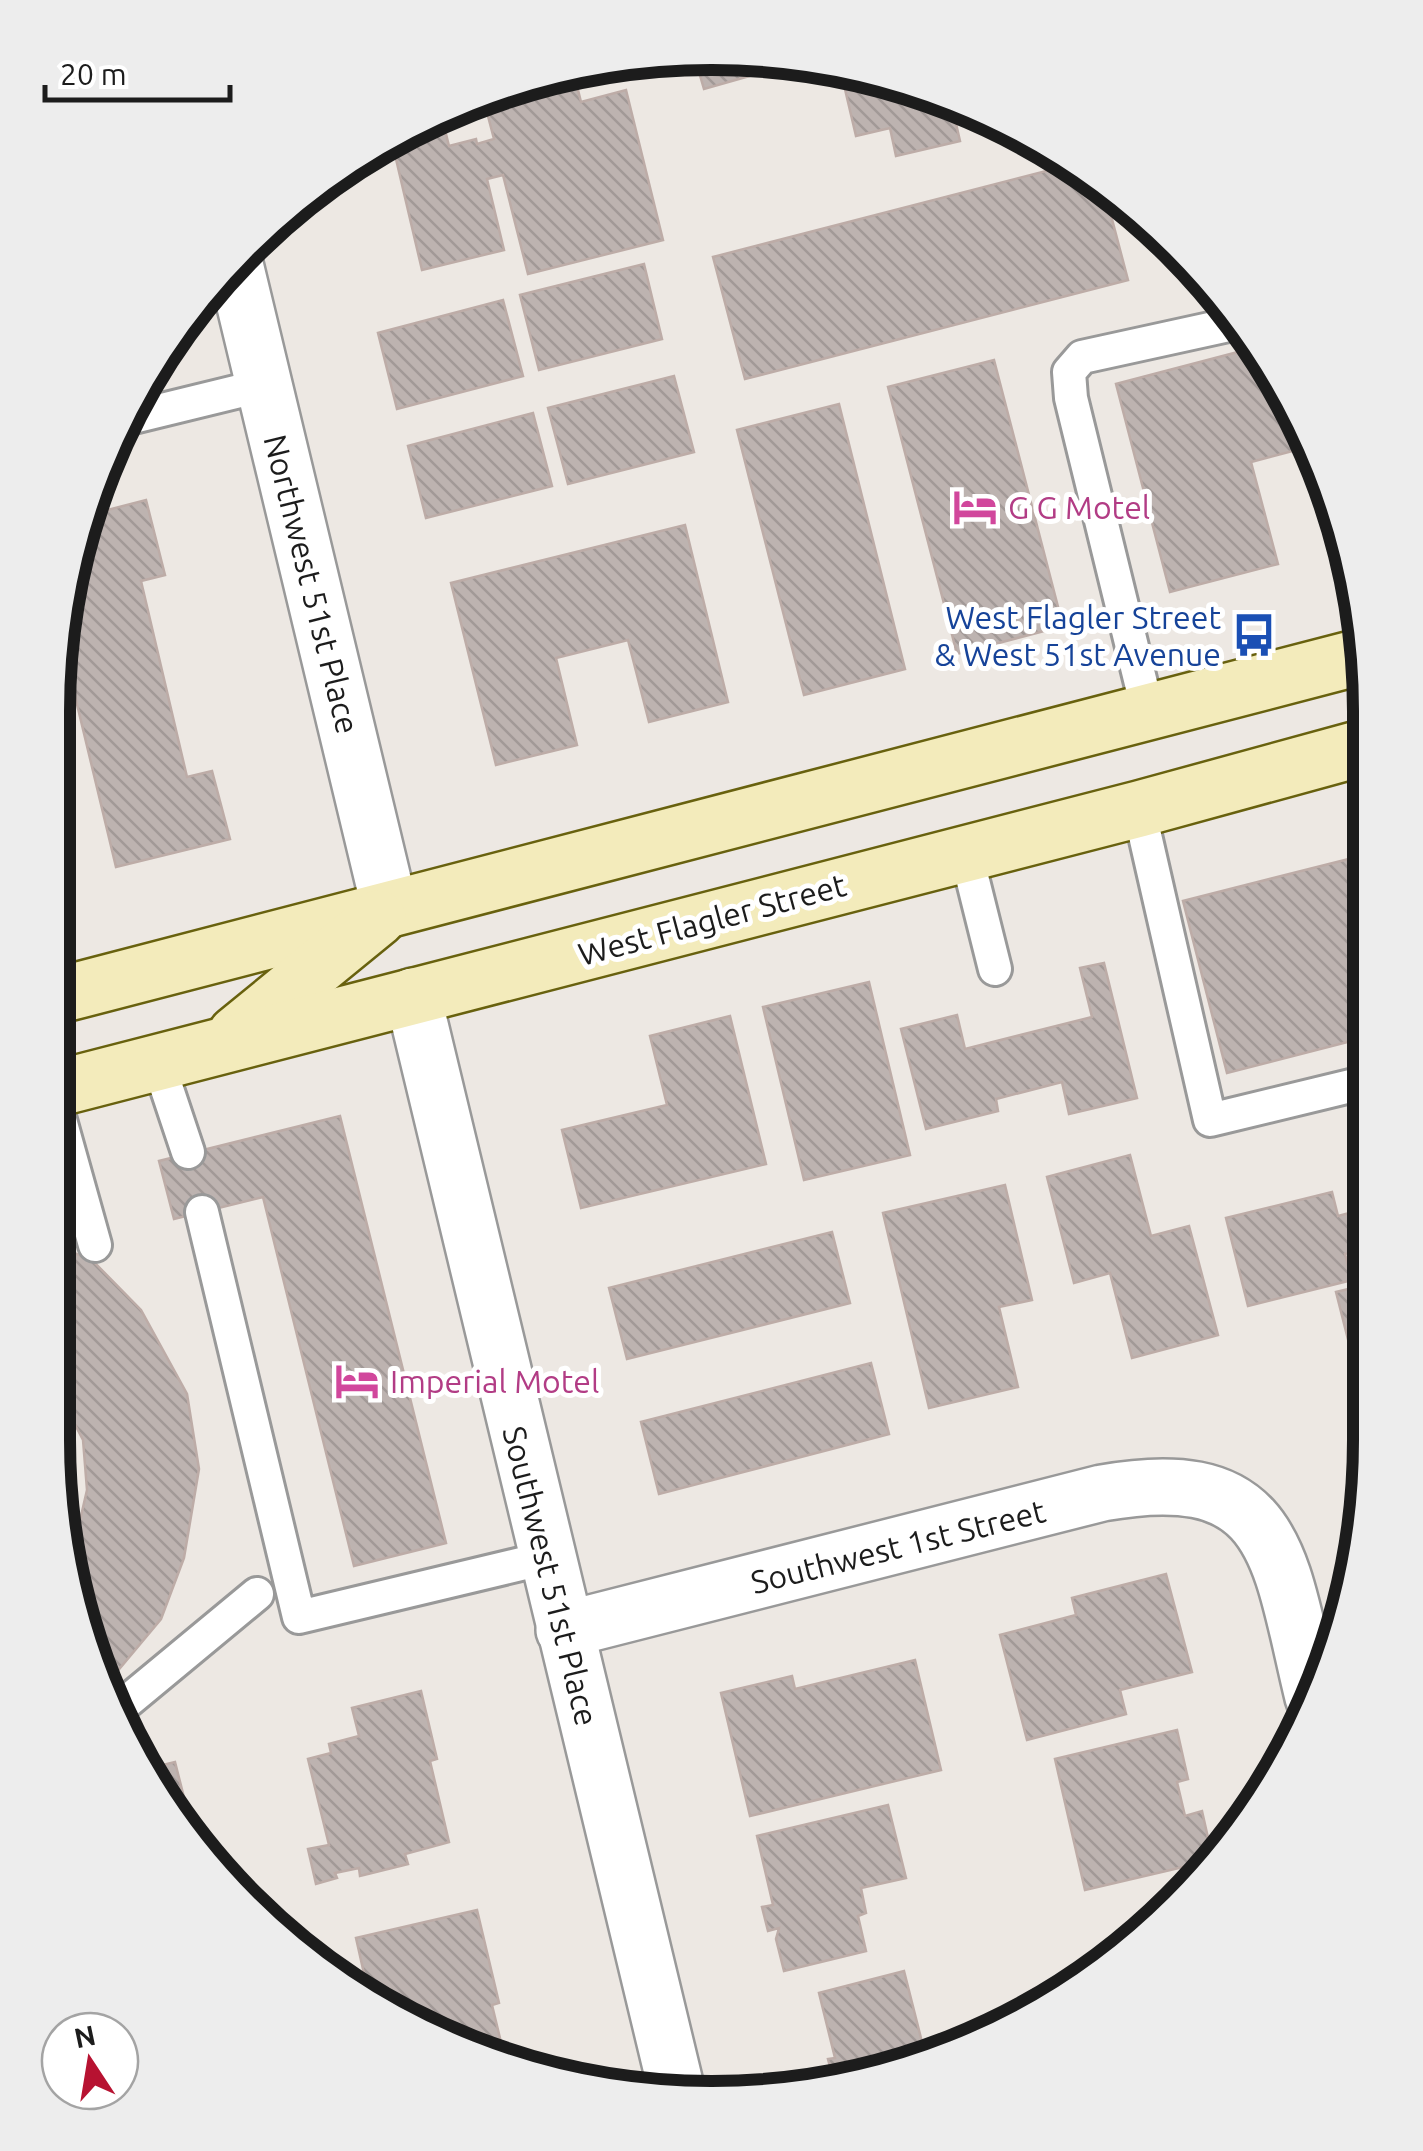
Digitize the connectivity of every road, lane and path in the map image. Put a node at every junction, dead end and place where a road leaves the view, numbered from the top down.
1 (236, 281) edge
2 (1224, 326) edge
3 (264, 385) junction
4 (143, 415) edge
5 (1351, 658) edge
6 (1148, 712) junction
7 (1353, 750) edge
8 (1139, 808) junction
9 (966, 853) junction
10 (390, 909) junction
11 (995, 969) dead end
12 (70, 992) edge
13 (413, 996) junction
14 (222, 1045) junction
15 (158, 1062) junction
16 (70, 1085) edge
17 (1353, 1085) edge
18 (188, 1152) dead end
19 (70, 1156) edge
20 (202, 1212) dead end
21 (95, 1245) dead end
22 (546, 1558) junction
23 (257, 1594) dead end
24 (564, 1630) junction
25 (1307, 1676) edge
26 (127, 1702) edge
27 (674, 2080) edge

1 - 3 street, Northwest 51st Place
2 - 6 lane
3 - 4 lane
3 - 10 street, Northwest 51st Place
5 - 6 main road
6 - 10 main road
7 - 8 main road, West Flagler Street
8 - 9 main road, West Flagler Street
8 - 17 lane
9 - 11 lane
9 - 13 main road, West Flagler Street
10 - 12 main road
10 - 14 main road
13 - 14 main road, West Flagler Street
13 - 22 street, Southwest 51st Place
14 - 15 main road, West Flagler Street
15 - 16 main road, West Flagler Street
15 - 18 lane
19 - 21 lane
20 - 22 lane
22 - 24 street, Southwest 51st Place
23 - 26 lane
24 - 25 street, Southwest 1st Street
24 - 27 street, Southwest 51st Place

